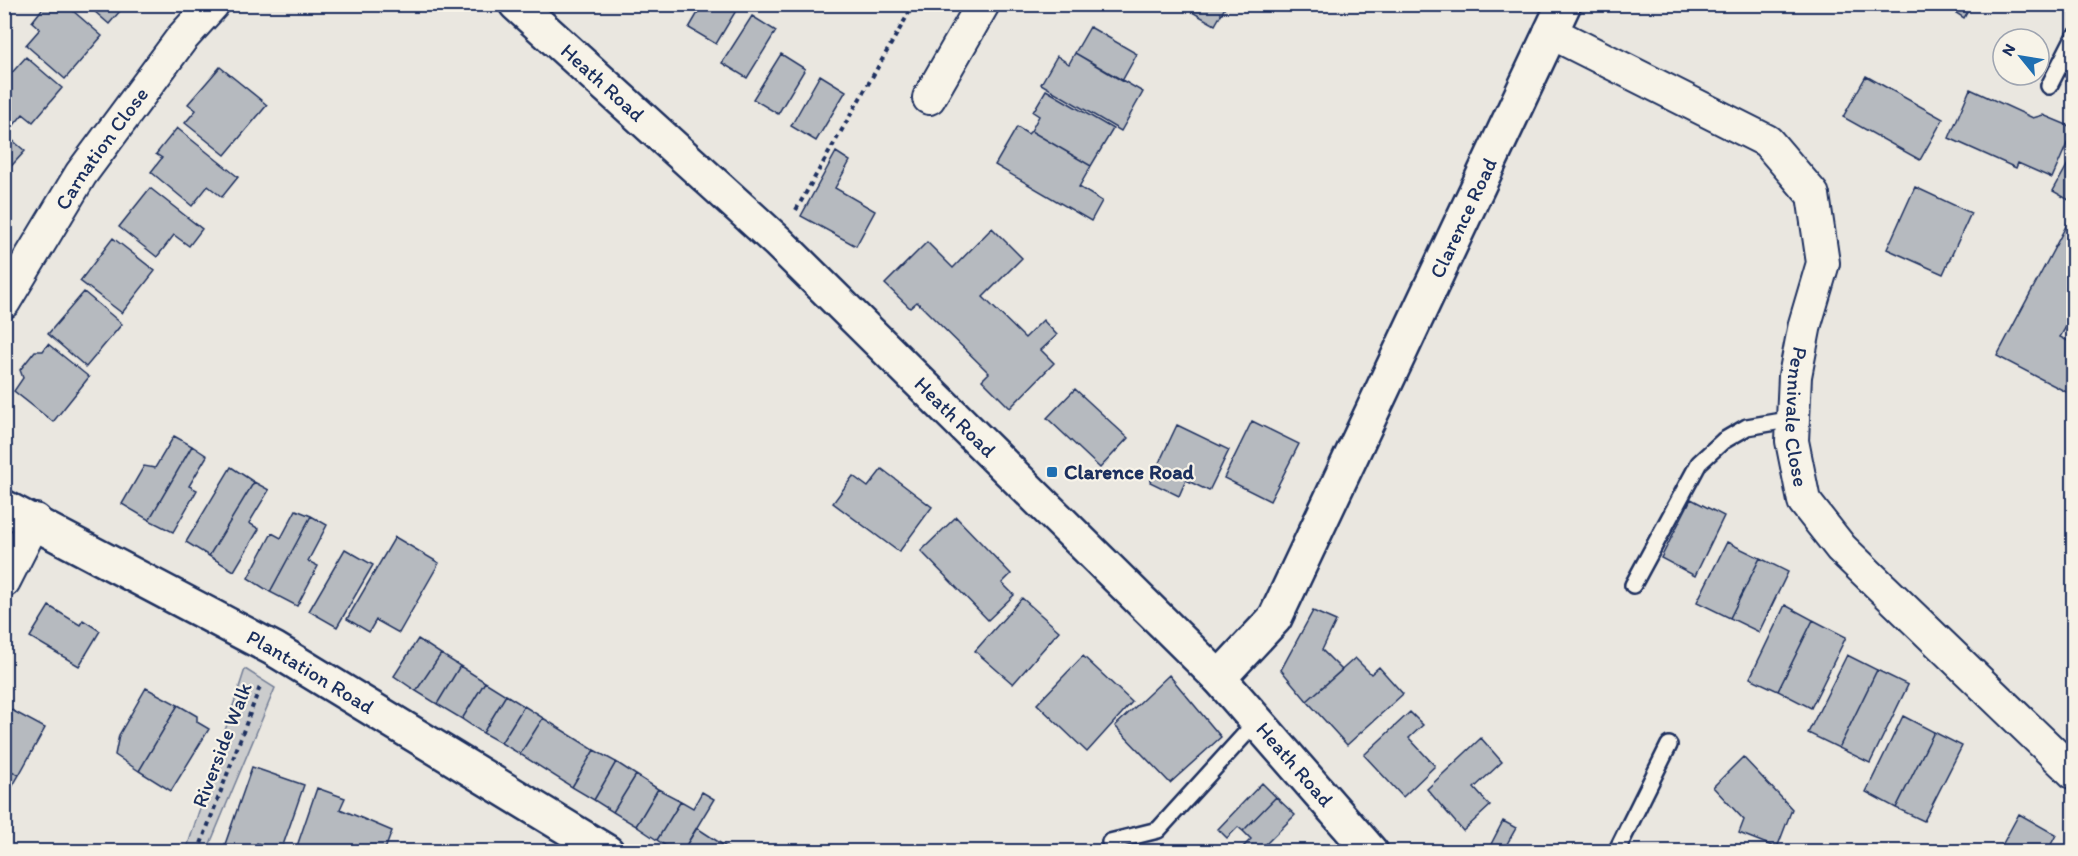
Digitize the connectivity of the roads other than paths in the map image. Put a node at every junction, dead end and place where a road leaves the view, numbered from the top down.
1 (213, 4) edge
2 (516, 4) edge
3 (974, 8) edge
4 (1557, 18) edge
5 (2073, 38) edge
6 (2051, 82) edge
7 (929, 98) dead end
8 (4, 302) edge
9 (1793, 419) junction
10 (4, 507) edge
11 (35, 520) junction
12 (4, 581) edge
13 (1633, 585) dead end
14 (1219, 678) junction
15 (1257, 721) junction
16 (1669, 745) dead end
17 (2073, 773) edge
18 (1110, 842) dead end
19 (607, 852) edge
20 (1371, 852) edge
21 (1616, 852) edge

1 - 8 street, Carnation Close
2 - 14 street, Heath Road
3 - 7 street
4 - 9 street, Pennivale Close
4 - 14 street, Clarence Road
5 - 6 lane
9 - 13 lane
9 - 17 street, Pennivale Close
10 - 11 street, Plantation Road
11 - 12 street
11 - 19 street, Plantation Road
14 - 15 street, Heath Road
15 - 18 lane
15 - 20 street, Heath Road
16 - 21 lane

